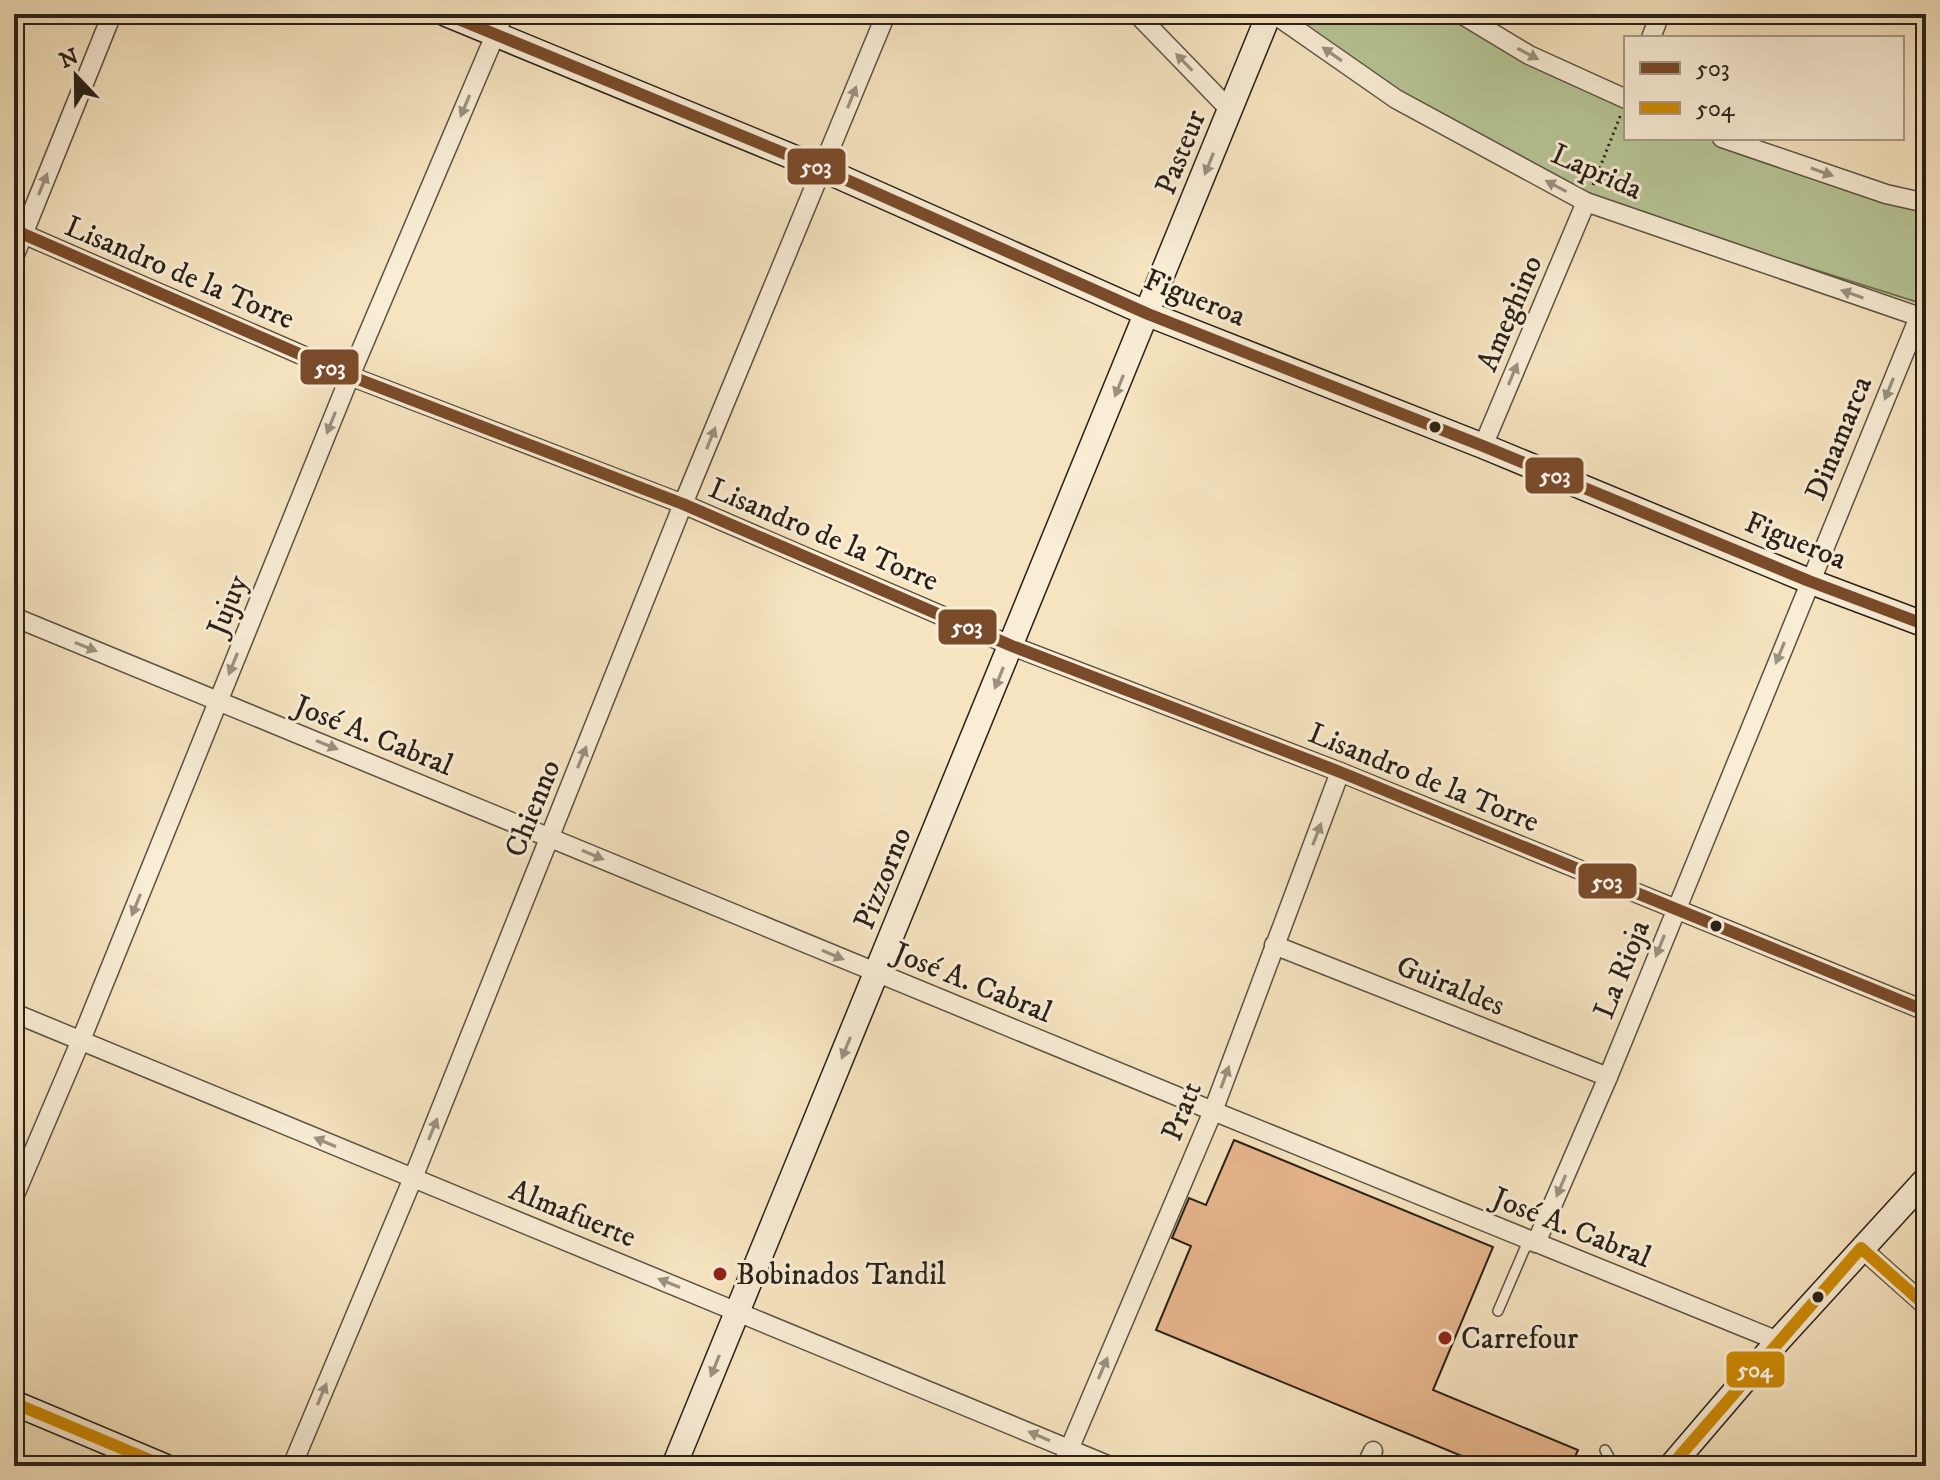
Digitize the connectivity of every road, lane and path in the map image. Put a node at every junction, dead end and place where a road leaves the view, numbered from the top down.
1 (112, 14) edge
2 (446, 14) edge
3 (886, 14) edge
4 (1137, 14) edge
5 (1272, 14) edge
6 (1461, 14) edge
7 (1660, 14) edge
8 (500, 24) edge
9 (1652, 36) edge
10 (1624, 98) edge
11 (1624, 105) edge
12 (1231, 111) junction
13 (1728, 140) edge
14 (822, 169) junction
15 (1586, 202) junction
16 (1926, 203) edge
17 (19, 232) edge
18 (14, 257) edge
19 (1148, 314) junction
20 (1922, 318) edge
21 (350, 376) junction
22 (1483, 446) junction
23 (683, 504) junction
24 (1809, 581) junction
25 (14, 617) edge
26 (1926, 625) edge
27 (1012, 646) junction
28 (218, 701) junction
29 (1340, 772) junction
30 (551, 837) junction
31 (1675, 909) junction
32 (1274, 945) junction
33 (877, 973) junction
34 (1926, 1011) edge
35 (14, 1013) edge
36 (81, 1040) junction
37 (1608, 1077) junction
38 (1213, 1111) junction
39 (413, 1178) junction
40 (1926, 1179) edge
41 (14, 1197) edge
42 (1536, 1243) junction
43 (1861, 1248) junction
44 (1926, 1306) edge
45 (738, 1311) junction
46 (1498, 1311) dead end
47 (1778, 1341) junction
48 (14, 1403) edge
49 (1069, 1448) junction
50 (1605, 1450) dead end
51 (164, 1466) edge
52 (292, 1466) edge
53 (674, 1466) edge
54 (1062, 1466) edge
55 (1110, 1466) edge
56 (1614, 1466) edge
57 (1671, 1466) edge

17 -> 1 street
2 - 8 street, Figueroa
14 -> 3 street, Chienno
12 -> 4 street
5 - 12 street, Pasteur
15 -> 5 street, Laprida
6 -> 10 street
7 - 9 street
8 - 14 street, Figueroa
8 -> 21 street, Jujuy
11 - 15 path
12 -> 19 street, Pasteur
13 -> 16 street
14 - 19 street, Figueroa
23 -> 14 street, Chienno
20 -> 15 street, Laprida
22 -> 15 street, Ameghino
17 - 18 street
17 - 21 street, Lisandro de la Torre
19 - 22 street, Figueroa
19 -> 27 street, Pizzorno
20 -> 24 street, Dinamarca
21 - 23 street, Lisandro de la Torre
21 -> 28 street, Jujuy
22 - 24 street, Figueroa
23 - 27 street, Lisandro de la Torre
30 -> 23 street, Chienno
24 - 26 street, Figueroa
24 -> 31 street, La Rioja
25 -> 28 street, José A. Cabral
27 - 29 street, Lisandro de la Torre
27 -> 33 street, Pizzorno
28 -> 30 street, José A. Cabral
28 -> 36 street, Jujuy
29 - 31 street, Lisandro de la Torre
32 -> 29 street, Pratt
30 -> 33 street, José A. Cabral
39 -> 30 street, Chienno
31 - 34 street, Lisandro de la Torre
31 -> 37 street, La Rioja
32 - 37 street, Guiraldes
38 -> 32 street, Pratt
33 - 38 street, José A. Cabral
33 -> 45 street, Pizzorno
35 - 36 street, Almafuerte
39 -> 36 street, Almafuerte
36 - 41 street, Jujuy
37 -> 42 street, La Rioja
38 - 42 street, José A. Cabral
49 -> 38 street, Pratt
45 -> 39 street, Almafuerte
52 -> 39 street, Chienno
40 - 43 street
42 - 46 lane
42 - 47 street, José A. Cabral
43 - 44 street
43 - 47 street
49 -> 45 street, Almafuerte
45 -> 53 street, Pizzorno
47 - 57 street
48 - 51 street
49 - 54 street, Pratt
49 - 55 street, Almafuerte
50 - 56 lane

